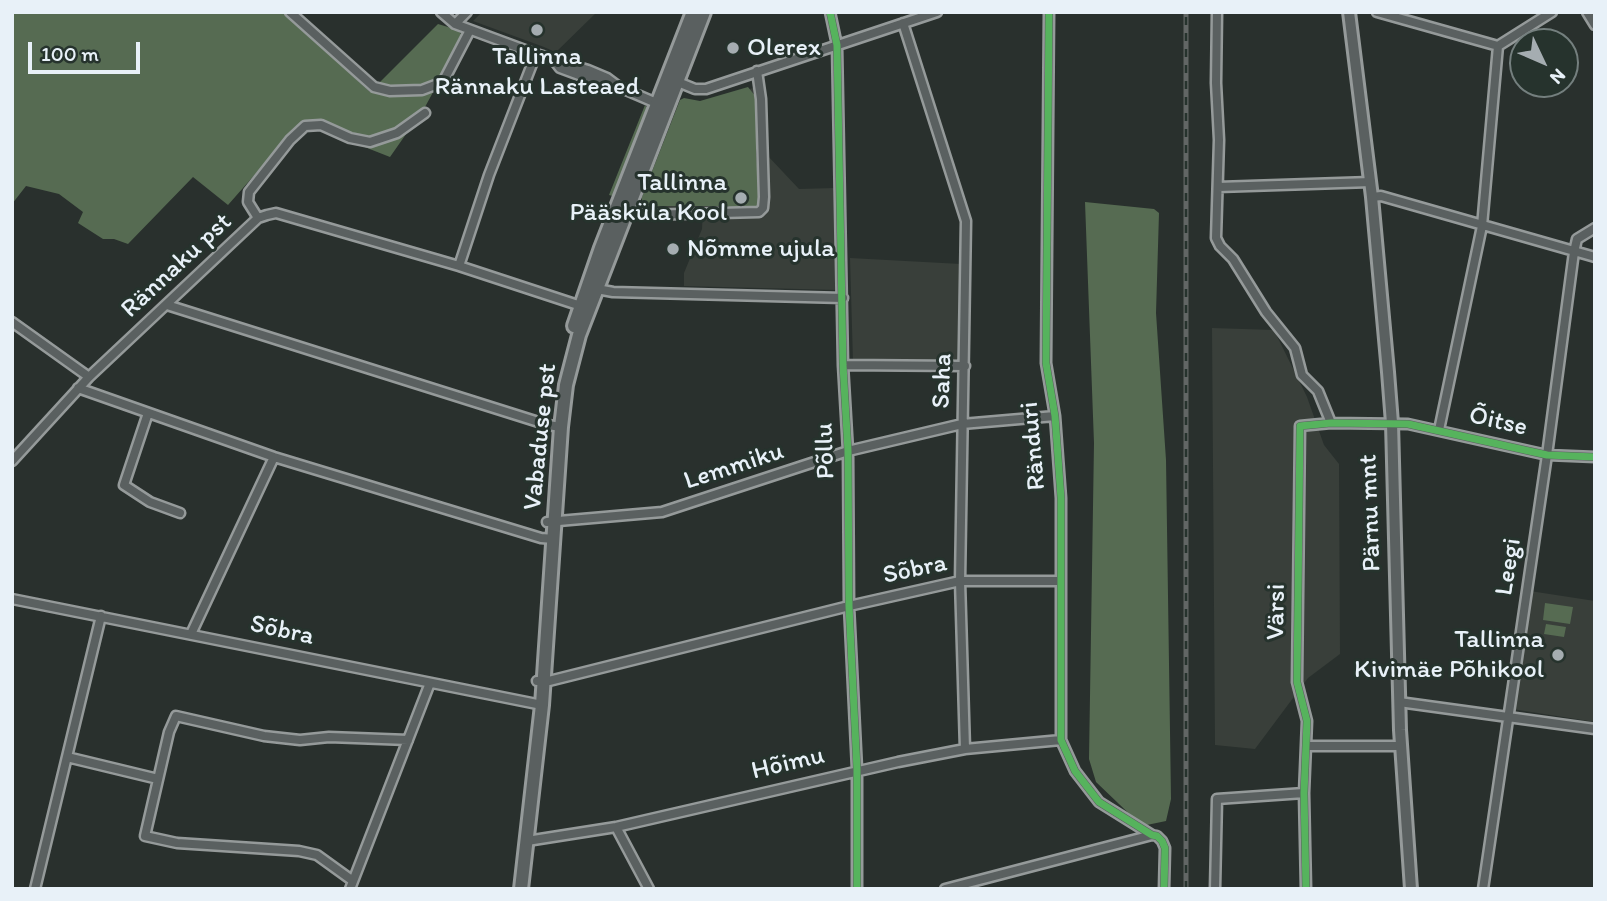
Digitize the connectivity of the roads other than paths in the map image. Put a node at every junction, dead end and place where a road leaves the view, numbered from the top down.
1 (290, 12) edge
2 (441, 12) edge
3 (467, 12) edge
4 (693, 12) edge
5 (704, 12) edge
6 (830, 12) edge
7 (937, 12) edge
8 (1049, 12) edge
9 (1217, 12) edge
10 (1349, 12) edge
11 (1377, 12) edge
12 (1552, 12) edge
13 (1587, 12) edge
14 (903, 23) junction
15 (455, 24) junction
16 (1595, 25) edge
17 (470, 30) junction
18 (837, 46) junction
19 (1498, 46) junction
20 (536, 54) junction
21 (757, 71) junction
22 (672, 79) junction
23 (662, 105) junction
24 (425, 113) dead end
25 (1371, 182) junction
26 (1218, 187) junction
27 (1372, 197) junction
28 (622, 209) junction
29 (258, 218) junction
30 (1482, 226) junction
31 (1595, 228) edge
32 (1574, 252) junction
33 (1595, 257) edge
34 (459, 266) junction
35 (597, 289) junction
36 (843, 298) junction
37 (166, 305) junction
38 (585, 307) junction
39 (12, 322) edge
40 (843, 365) junction
41 (965, 366) junction
42 (89, 376) junction
43 (78, 388) junction
44 (148, 413) junction
45 (1055, 416) junction
46 (1331, 423) junction
47 (962, 424) junction
48 (1392, 424) junction
49 (558, 426) junction
50 (1439, 430) junction
51 (848, 451) junction
52 (1547, 455) junction
53 (274, 457) junction
54 (1595, 457) edge
55 (12, 461) edge
56 (180, 513) dead end
57 (551, 522) junction
58 (550, 539) junction
59 (960, 581) junction
60 (1060, 581) junction
61 (12, 599) edge
62 (849, 606) junction
63 (101, 616) junction
64 (191, 634) junction
65 (541, 681) junction
66 (430, 683) junction
67 (1399, 702) junction
68 (539, 704) junction
69 (1507, 715) junction
70 (1595, 729) edge
71 (408, 740) junction
72 (1061, 740) junction
73 (1306, 746) junction
74 (1401, 746) junction
75 (965, 749) junction
76 (67, 757) junction
77 (857, 769) junction
78 (158, 779) junction
79 (1304, 793) junction
80 (615, 827) junction
81 (1152, 835) junction
82 (527, 841) junction
83 (352, 885) edge
84 (35, 889) edge
85 (514, 889) edge
86 (521, 889) edge
87 (649, 889) edge
88 (857, 889) edge
89 (945, 889) edge
90 (1164, 889) edge
91 (1215, 889) edge
92 (1306, 889) edge
93 (1411, 889) edge
94 (1483, 889) edge

1 - 17 street
2 - 15 street
3 - 15 street
4 - 22 highway, Vabaduse pst
5 - 22 highway, Vabaduse pst
6 - 18 street, Põllu
7 - 14 street
8 - 45 street, Ränduri
9 - 26 street
10 - 25 main road, Pärnu mnt
11 - 19 street
12 - 19 street
13 - 16 street
14 - 18 street
14 - 41 street, Saha
15 - 17 street
17 - 20 street
18 - 21 street
18 - 36 street, Põllu
19 - 30 street
20 - 23 street
20 - 34 street
21 - 22 street
21 - 28 street
22 - 23 highway, Vabaduse pst
23 - 28 highway, Vabaduse pst
24 - 29 street, Rännaku pst
25 - 26 street
25 - 27 main road, Pärnu mnt
26 - 46 street
27 - 30 street
27 - 48 main road, Pärnu mnt
28 - 35 highway, Vabaduse pst
28 - 38 highway, Vabaduse pst
29 - 34 street
29 - 37 street, Rännaku pst
30 - 32 street
30 - 50 street
31 - 32 street
32 - 33 street
32 - 52 street, Leegi
34 - 38 street
35 - 36 street
35 - 38 highway, Vabaduse pst
36 - 40 street, Põllu
37 - 42 street, Rännaku pst
37 - 49 street
38 - 49 highway, Vabaduse pst
39 - 42 street
40 - 41 street
40 - 51 street, Põllu
41 - 47 street, Saha
42 - 43 street, Rännaku pst
43 - 44 street
43 - 55 street, Rännaku pst
44 - 53 street
44 - 56 street
45 - 47 street, Lemmiku
45 - 60 street, Ränduri
46 - 48 street, Värsi
46 - 73 street, Värsi
47 - 51 street, Lemmiku
47 - 59 street, Saha
48 - 50 street, Õitse
48 - 67 main road, Pärnu mnt
49 - 57 highway, Vabaduse pst
50 - 52 street, Õitse
51 - 57 street, Lemmiku
51 - 62 street, Põllu
52 - 54 street, Õitse
52 - 69 street, Leegi
53 - 58 street
53 - 64 street
57 - 58 highway, Vabaduse pst
58 - 65 highway, Vabaduse pst
59 - 60 street, Sõbra
59 - 62 street, Sõbra
59 - 75 street, Saha
60 - 72 street, Ränduri
61 - 63 street, Sõbra
62 - 65 street, Sõbra
62 - 77 street, Põllu
63 - 64 street, Sõbra
63 - 76 street
64 - 66 street, Sõbra
65 - 68 highway, Vabaduse pst
66 - 68 street, Sõbra
66 - 71 street
67 - 69 street
67 - 74 main road, Pärnu mnt
68 - 82 highway, Vabaduse pst
68 - 85 highway, Vabaduse pst
69 - 70 street
69 - 94 street, Leegi
71 - 78 street
71 - 83 street
72 - 75 street, Hõimu
72 - 81 street, Ränduri
73 - 74 street
73 - 79 street, Värsi
74 - 93 main road, Pärnu mnt
75 - 77 street, Hõimu
76 - 78 street
76 - 84 street
77 - 80 street, Hõimu
77 - 88 street, Põllu
78 - 83 street
79 - 91 street
79 - 92 street, Värsi
80 - 82 street, Hõimu
80 - 87 street
81 - 89 street
81 - 90 street
82 - 86 highway, Vabaduse pst

